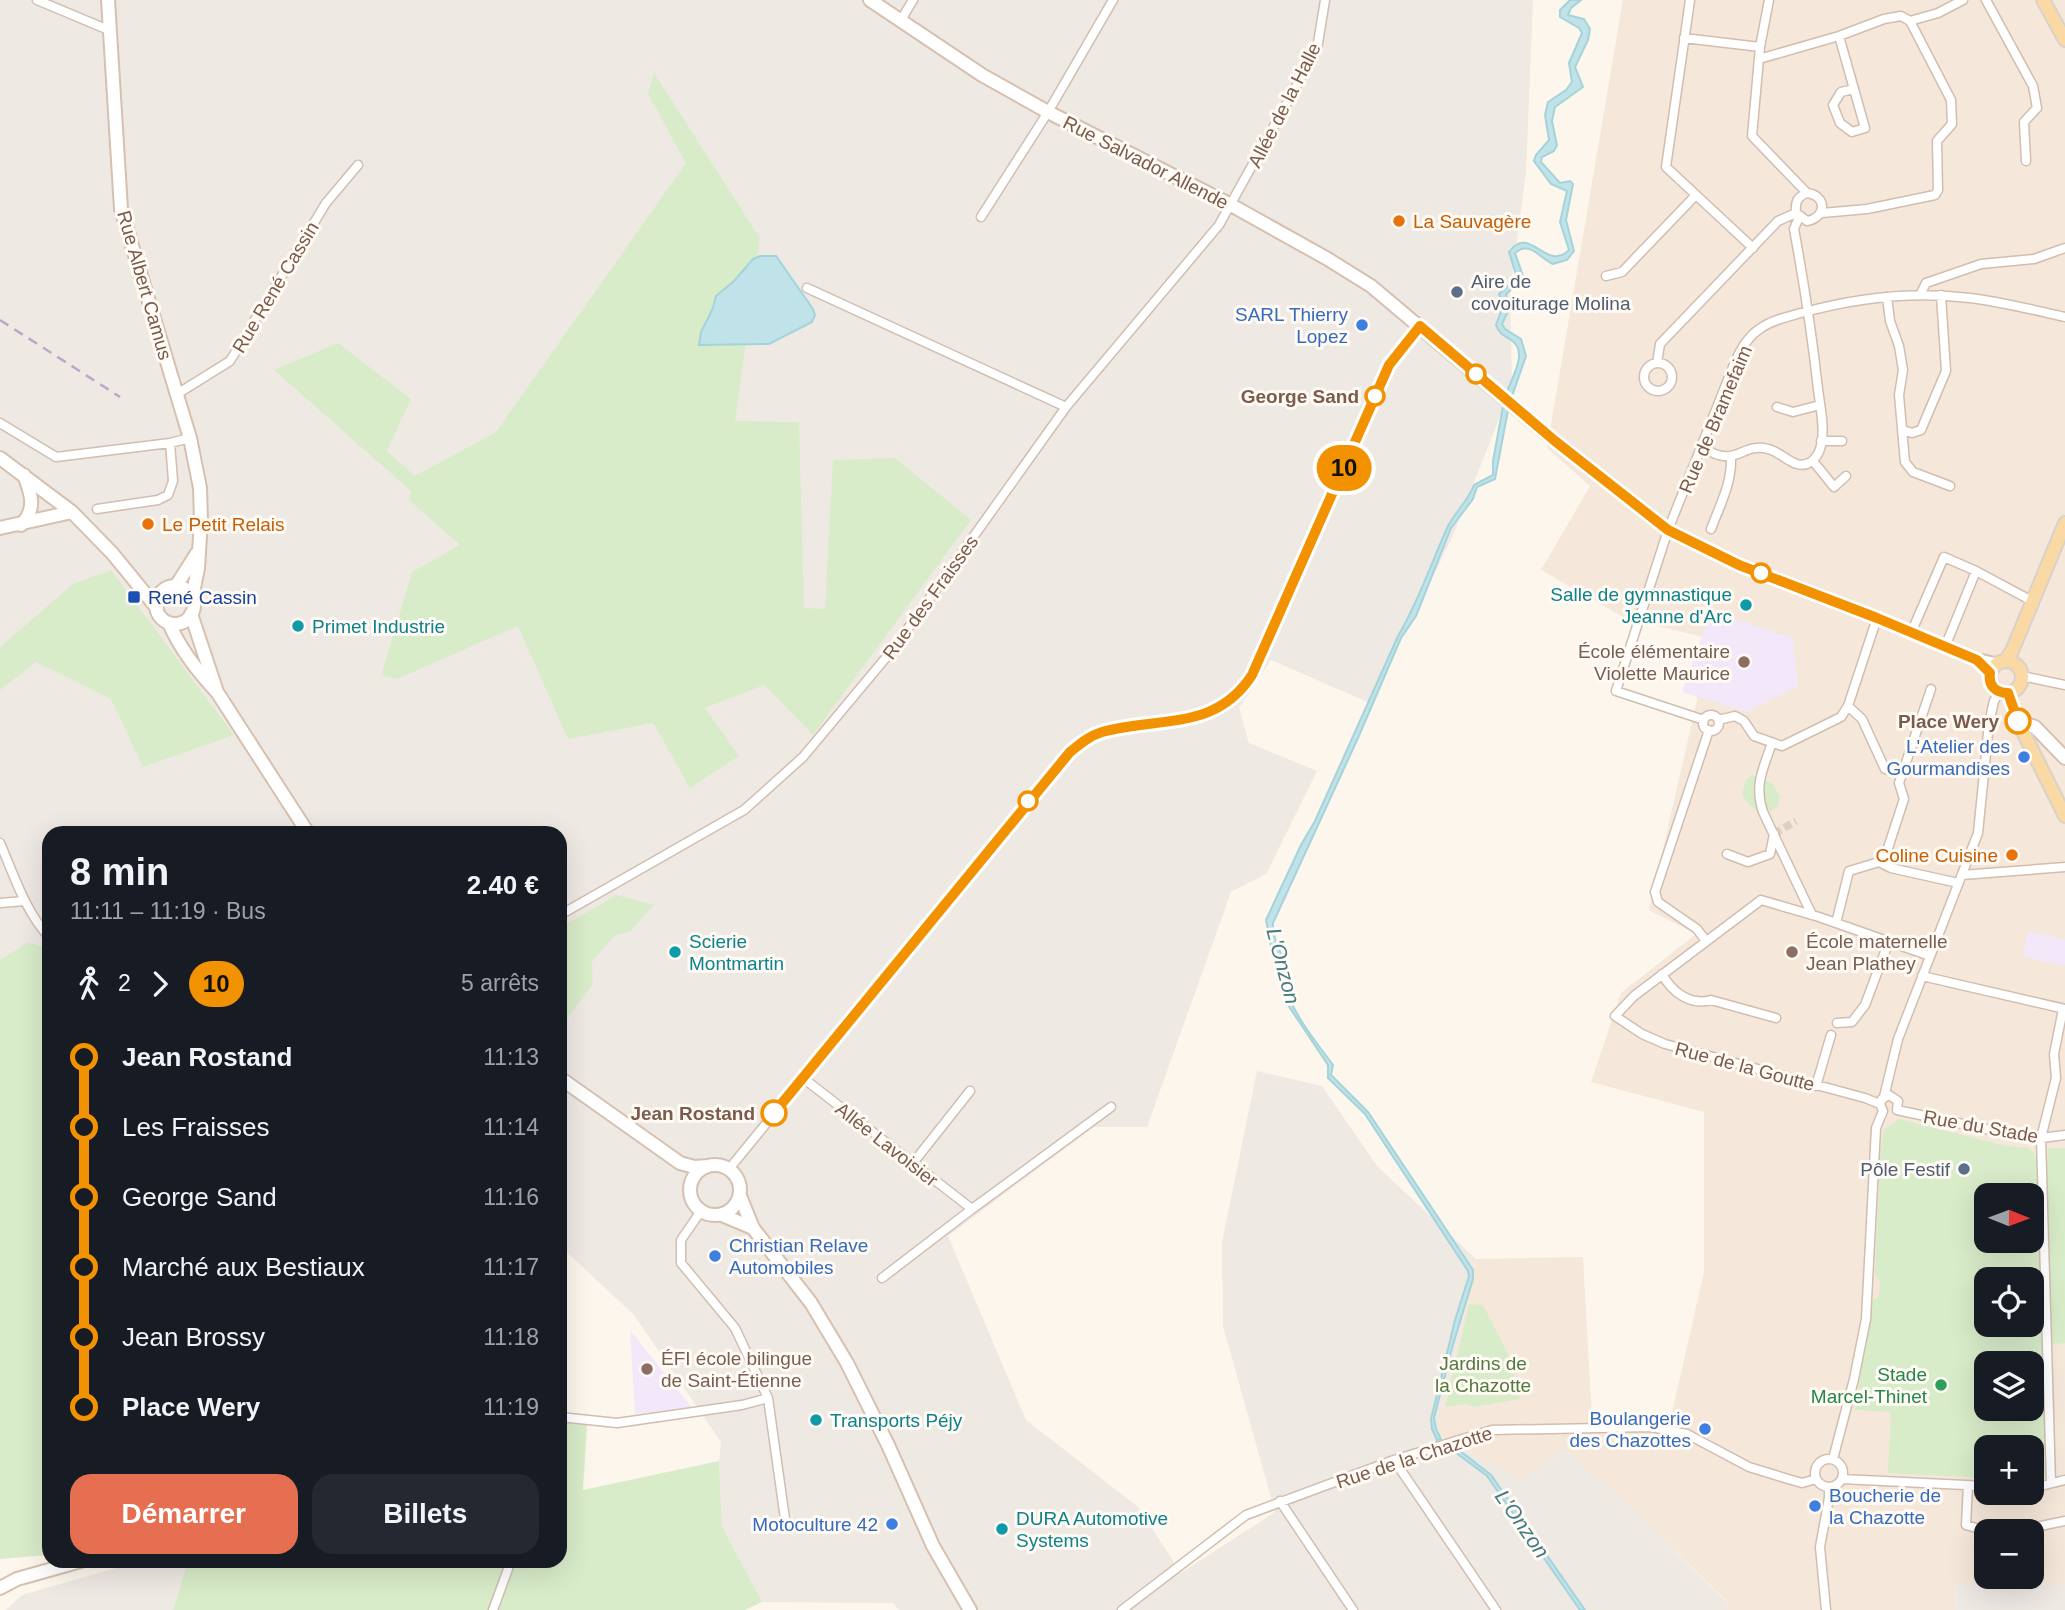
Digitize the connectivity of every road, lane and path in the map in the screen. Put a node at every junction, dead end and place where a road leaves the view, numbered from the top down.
1 (37, 0) edge
2 (109, 0) edge
3 (870, 0) edge
4 (913, 0) edge
5 (1113, 0) edge
6 (1325, 0) edge
7 (1690, 0) edge
8 (1769, 0) edge
9 (1963, 0) edge
10 (1986, 0) edge
11 (2043, 0) edge
12 (901, 20) junction
13 (1909, 21) junction
14 (111, 31) junction
15 (1839, 36) junction
16 (1684, 38) junction
17 (2065, 40) edge
18 (1760, 47) junction
19 (1759, 59) junction
20 (1854, 89) junction
21 (1048, 112) junction
22 (2026, 161) dead end
23 (358, 165) dead end
24 (1807, 193) junction
25 (1696, 195) junction
26 (1231, 205) junction
27 (1822, 214) junction
28 (1797, 215) junction
29 (981, 216) dead end
30 (1753, 248) junction
31 (2065, 248) edge
32 (1606, 276) dead end
33 (807, 288) dead end
34 (1920, 295) junction
35 (1941, 295) junction
36 (1887, 297) junction
37 (1809, 311) junction
38 (2065, 317) edge
39 (1420, 326) junction
40 (1657, 363) dead end
41 (177, 394) junction
42 (1820, 405) junction
43 (1066, 407) junction
44 (1777, 407) dead end
45 (0, 423) edge
46 (1903, 430) junction
47 (191, 438) junction
48 (1821, 441) junction
49 (1842, 441) dead end
50 (170, 443) junction
51 (1702, 447) junction
52 (1731, 457) junction
53 (0, 458) edge
54 (1814, 461) junction
55 (24, 474) junction
56 (1846, 476) dead end
57 (1950, 486) dead end
58 (97, 509) dead end
59 (72, 512) junction
60 (2065, 523) edge
61 (21, 525) junction
62 (0, 528) edge
63 (1711, 529) dead end
64 (1668, 530) junction
65 (197, 553) junction
66 (1976, 571) junction
67 (138, 586) junction
68 (169, 588) junction
69 (192, 598) junction
70 (2032, 601) junction
71 (156, 608) junction
72 (191, 614) junction
73 (1877, 618) junction
74 (169, 623) junction
75 (1911, 633) junction
76 (1945, 647) junction
77 (1997, 666) junction
78 (2022, 677) junction
79 (2065, 685) edge
80 (1931, 689) dead end
81 (217, 692) junction
82 (2003, 693) junction
83 (1849, 706) junction
84 (1704, 720) junction
85 (1718, 720) junction
86 (2020, 723) junction
87 (1709, 730) junction
88 (1772, 743) junction
89 (2065, 758) edge
90 (1902, 774) junction
91 (2065, 816) edge
92 (304, 826) edge
93 (1774, 834) junction
94 (0, 843) edge
95 (1727, 855) dead end
96 (1879, 862) junction
97 (2065, 867) edge
98 (1960, 879) junction
99 (25, 901) junction
100 (0, 903) edge
101 (567, 911) edge
102 (1812, 915) junction
103 (1836, 923) junction
104 (42, 929) edge
105 (1706, 941) junction
106 (1889, 941) junction
107 (1930, 956) junction
108 (1662, 974) junction
109 (1922, 976) junction
110 (2064, 1009) edge
111 (1776, 1018) dead end
112 (1837, 1023) dead end
113 (1831, 1035) dead end
114 (803, 1079) junction
115 (567, 1083) edge
116 (1816, 1086) junction
117 (970, 1091) dead end
118 (1882, 1104) junction
119 (1111, 1107) dead end
120 (1897, 1110) junction
121 (2065, 1135) edge
122 (2041, 1138) junction
123 (680, 1163) junction
124 (913, 1163) junction
125 (708, 1166) junction
126 (729, 1169) junction
127 (691, 1184) junction
128 (740, 1196) junction
129 (972, 1209) junction
130 (701, 1210) junction
131 (722, 1214) junction
132 (753, 1228) junction
133 (882, 1278) dead end
134 (768, 1398) junction
135 (567, 1418) edge
136 (1833, 1459) junction
137 (1394, 1460) junction
138 (1816, 1479) junction
139 (1842, 1479) junction
140 (2065, 1480) edge
141 (2050, 1483) junction
142 (1968, 1485) junction
143 (1974, 1485) edge
144 (2044, 1485) edge
145 (1829, 1488) junction
146 (1280, 1501) junction
147 (2065, 1521) edge
148 (2044, 1525) edge
149 (786, 1526) dead end
150 (1974, 1527) edge
151 (56, 1568) edge
152 (508, 1568) edge
153 (0, 1588) edge
154 (493, 1610) edge
155 (970, 1610) edge
156 (1122, 1610) edge
157 (1353, 1610) edge
158 (1496, 1610) edge
159 (1826, 1610) edge

1 - 14 street
2 - 14 street, Rue Albert Camus
3 - 12 street, Rue Salvador Allende
4 - 12 street
5 - 21 street
6 - 26 street, Allée de la Halle
7 - 16 street
8 - 18 street
9 - 13 street
10 - 22 street
11 - 17 main road
12 - 21 street, Rue Salvador Allende
13 - 15 street
13 - 27 street
14 - 41 street, Rue Albert Camus
15 - 19 street
15 - 20 street
16 - 18 street
16 - 25 street
18 - 19 street
19 - 24 street
20 - 20 street
21 - 26 street, Rue Salvador Allende
21 - 29 street
23 - 41 street, Rue René Cassin
24 - 27 street
24 - 28 street
25 - 30 street
25 - 32 street
26 - 39 street, Rue Salvador Allende
26 - 43 street, Rue des Fraisses
27 - 28 street
28 - 30 street
28 - 37 street
30 - 40 street
31 - 34 street
33 - 43 street
34 - 35 street, Rue de Bramefaim
34 - 36 street, Rue de Bramefaim
35 - 38 street, Rue de Bramefaim
35 - 46 street
36 - 37 street, Rue de Bramefaim
36 - 46 street
37 - 42 street
37 - 51 street, Rue de Bramefaim
39 - 64 street, Rue Salvador Allende
39 - 114 street
41 - 47 street, Rue Albert Camus
42 - 44 street
42 - 48 street
43 - 101 street, Rue des Fraisses
45 - 50 street
46 - 57 street
47 - 50 street
47 - 65 street, Rue Albert Camus
48 - 49 street
48 - 54 street
50 - 58 street
51 - 52 street
51 - 64 street, Rue de Bramefaim
52 - 54 street
52 - 63 street
53 - 55 street
54 - 56 street
55 - 59 street
55 - 61 street
59 - 61 street
59 - 67 street
60 - 70 main road
61 - 62 street
64 - 73 street, Rue Salvador Allende
64 - 84 street, Rue de Bramefaim
65 - 68 street, Rue Albert Camus
65 - 69 street, Rue Albert Camus
66 - 70 street
66 - 75 street
66 - 76 street
67 - 68 street
67 - 71 street
68 - 69 street
68 - 71 street
69 - 72 street
70 - 77 main road
71 - 74 street
72 - 74 street
72 - 81 street
73 - 75 street, Rue Salvador Allende
73 - 83 street
74 - 81 street
75 - 76 street, Rue Salvador Allende
76 - 77 street, Rue Salvador Allende
77 - 78 main road
77 - 82 main road
78 - 79 street
78 - 82 main road
80 - 90 street
81 - 92 street
82 - 86 main road
82 - 98 street
83 - 88 street
83 - 90 street
84 - 85 street
84 - 87 street
85 - 87 street
85 - 88 street
86 - 89 street
86 - 91 main road
87 - 105 street
88 - 93 street
90 - 96 street
93 - 95 street
93 - 102 street
94 - 99 street
96 - 98 street
96 - 103 street
97 - 98 street
98 - 107 street
99 - 100 street
99 - 104 street
102 - 103 street
102 - 105 street
103 - 106 street
105 - 108 street
106 - 107 street
106 - 112 street
107 - 109 street
108 - 111 street
108 - 116 street, Rue de la Goutte
109 - 110 street
109 - 118 street
110 - 122 street
113 - 116 street
114 - 124 street, Allée Lavoisier
114 - 126 street
115 - 123 street
116 - 118 street, Rue de la Goutte
117 - 124 street
118 - 120 street
118 - 120 street
118 - 136 street
119 - 129 street
120 - 122 street, Rue du Stade
121 - 122 street, Rue du Stade
122 - 141 street
123 - 125 street
123 - 127 street
124 - 129 street, Allée Lavoisier
125 - 126 street
125 - 127 street
126 - 128 street
127 - 130 street
128 - 131 street
128 - 132 street
129 - 133 street
130 - 131 street
130 - 134 street
131 - 132 street
132 - 155 street
134 - 135 street
134 - 149 street
136 - 138 street
136 - 139 street
137 - 138 street, Rue de la Chazotte
137 - 146 street, Rue de la Chazotte
137 - 158 street
138 - 145 street
139 - 142 street
139 - 145 street
140 - 141 street
141 - 144 street
142 - 143 street
142 - 150 street
145 - 159 street
146 - 156 street, Rue de la Chazotte
146 - 157 street
147 - 148 street
151 - 153 street
152 - 154 street

